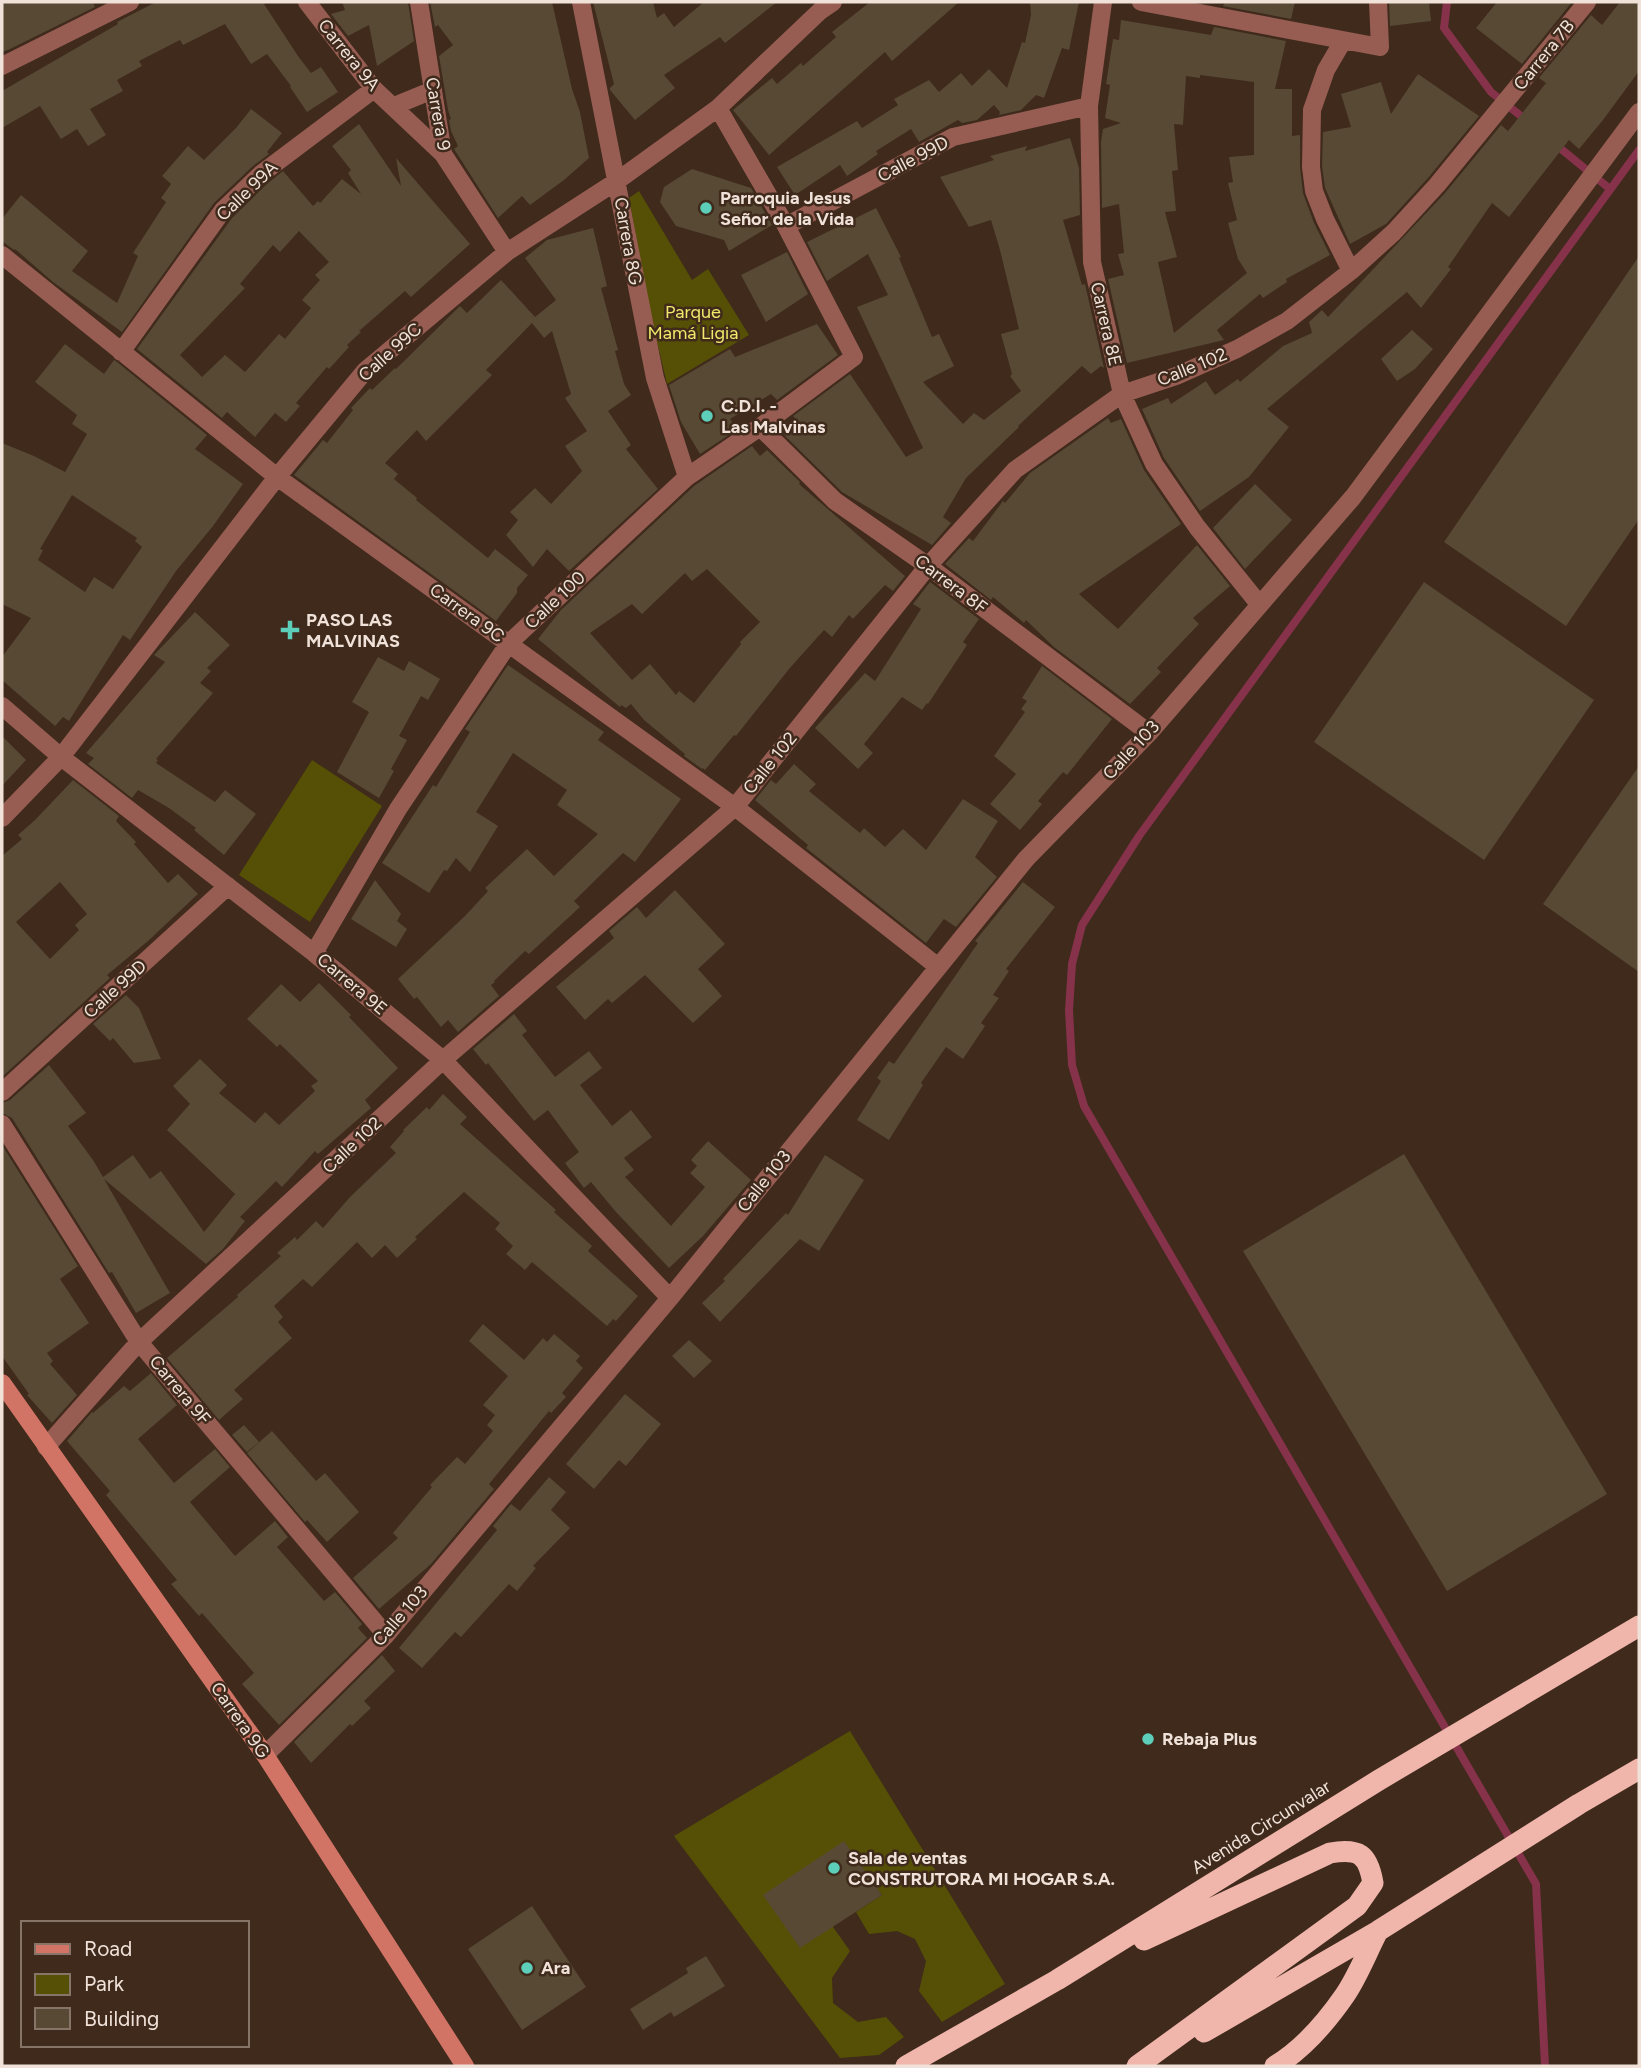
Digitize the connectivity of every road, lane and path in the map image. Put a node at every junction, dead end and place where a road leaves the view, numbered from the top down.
1 (130, 2) edge
2 (307, 2) edge
3 (419, 2) edge
4 (581, 2) edge
5 (1103, 2) edge
6 (1141, 2) edge
7 (1378, 2) edge
8 (1587, 2) edge
9 (822, 5) edge
10 (1343, 41) junction
11 (2, 66) edge
12 (374, 89) junction
13 (433, 90) junction
14 (1505, 102) joint
15 (394, 106) junction
16 (1089, 106) junction
17 (718, 108) junction
18 (1639, 112) edge
19 (443, 154) junction
20 (617, 181) junction
21 (786, 226) junction
22 (507, 252) junction
23 (2, 255) edge
24 (1350, 271) junction
25 (121, 352) junction
26 (1122, 394) junction
27 (761, 427) junction
28 (277, 477) junction
29 (687, 477) junction
30 (928, 566) junction
31 (1259, 604) junction
32 (509, 643) junction
33 (2, 706) edge
34 (1149, 733) junction
35 (61, 757) junction
36 (735, 807) junction
37 (2, 818) edge
38 (228, 886) junction
39 (314, 953) junction
40 (937, 966) junction
41 (443, 1060) junction
42 (2, 1092) edge
43 (2, 1124) edge
44 (670, 1298) junction
45 (139, 1342) junction
46 (2, 1383) edge
47 (46, 1447) junction
48 (1639, 1626) edge
49 (386, 1634) junction
50 (265, 1755) junction
51 (1639, 1769) edge
52 (1378, 1931) junction
53 (1057, 1980) junction
54 (465, 2066) edge
55 (906, 2066) edge
56 (1138, 2066) edge
57 (1146, 2066) edge
58 (1275, 2066) edge

1 - 11 street
2 - 12 street, Carrera 9A
3 - 13 street, Carrera 9
4 - 20 street, Carrera 8G
5 - 16 street, Carrera 8E
6 - 10 street
7 - 10 street
8 - 14 street, Carrera 7B
9 - 17 street, Calle 99C
10 - 24 street
12 - 15 street, Carrera 9A
12 - 25 street, Calle 99A
13 - 15 street, Carrera 9A
13 - 19 street, Carrera 9
14 - 24 street, Calle 102
15 - 19 street, Carrera 9A
16 - 21 street, Calle 99D
16 - 26 street, Carrera 8E
17 - 20 street, Calle 99C
17 - 21 street
18 - 31 street, Calle 103
19 - 22 street, Carrera 9
20 - 22 street, Calle 99C
20 - 29 street, Carrera 8G
21 - 27 street, Calle 100
22 - 28 street, Calle 99C
23 - 25 street, Carrera 9C
24 - 26 street, Calle 102
25 - 28 street, Carrera 9C
26 - 30 street, Calle 102
26 - 31 street, Carrera 8E
27 - 29 street, Calle 100
27 - 30 street, Carrera 8F
28 - 32 street, Carrera 9C
28 - 35 street, Calle 99C
29 - 32 street, Calle 100
30 - 34 street, Carrera 8F
30 - 36 street, Calle 102
31 - 34 street, Calle 103
32 - 36 street, Carrera 9C
32 - 39 street, Calle 100
33 - 35 street, Carrera 9E
34 - 40 street, Calle 103
35 - 37 street, Calle 99C
35 - 38 street, Carrera 9E
36 - 40 street, Carrera 9C
36 - 41 street, Calle 102
38 - 39 street, Carrera 9E
38 - 42 street, Calle 99D
39 - 41 street, Carrera 9E
40 - 44 street, Calle 103
41 - 44 street, Carrera 9E
41 - 45 street, Calle 102
43 - 45 street, Carrera 9F
44 - 49 street, Calle 103
45 - 47 street, Calle 102
45 - 49 street, Carrera 9F
46 - 47 street, Carrera 9G
47 - 50 street, Carrera 9G
48 - 53 highway, Avenida Circunvalar
49 - 50 street, Calle 103
50 - 54 street, Carrera 9G
51 - 52 highway
52 - 57 highway
52 - 58 highway
53 - 55 highway, Avenida Circunvalar
53 - 56 highway

